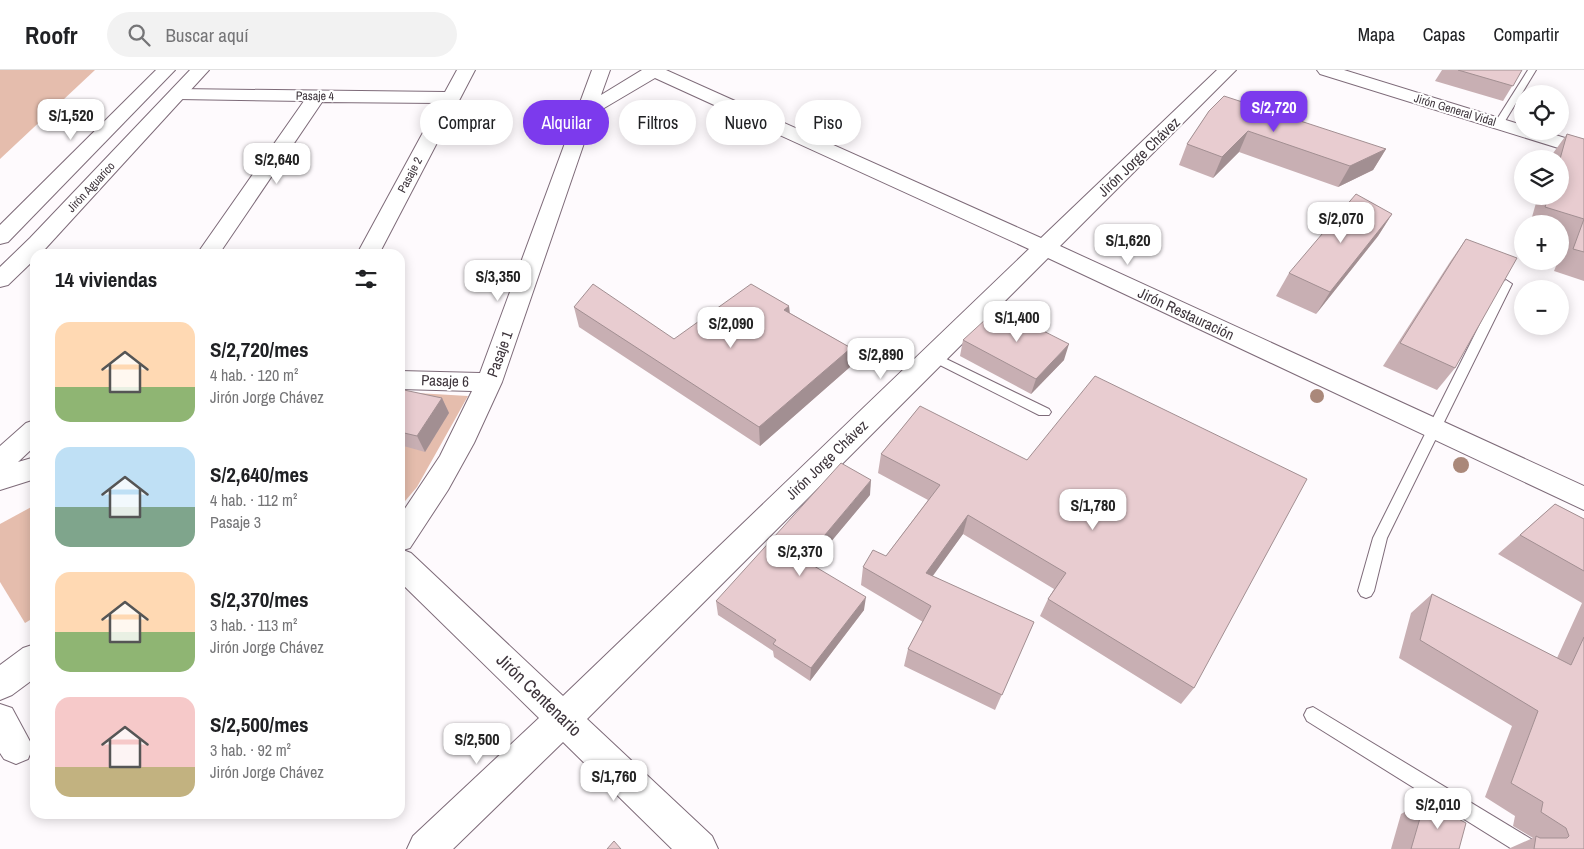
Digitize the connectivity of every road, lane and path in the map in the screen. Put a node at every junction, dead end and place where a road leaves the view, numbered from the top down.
1 (166, 70) edge
2 (200, 70) edge
3 (466, 70) edge
4 (601, 70) edge
5 (653, 70) edge
6 (1227, 70) edge
7 (1326, 70) edge
8 (1532, 70) edge
9 (178, 94) junction
10 (317, 96) junction
11 (451, 98) junction
12 (591, 100) edge
13 (605, 100) edge
14 (1499, 124) junction
15 (575, 145) edge
16 (1584, 150) edge
17 (0, 237) edge
18 (1045, 248) junction
19 (32, 249) edge
20 (211, 249) edge
21 (371, 249) edge
22 (30, 251) edge
23 (0, 280) edge
24 (1506, 284) edge
25 (934, 357) junction
26 (405, 380) edge
27 (489, 382) junction
28 (1044, 412) dead end
29 (1433, 429) junction
30 (30, 441) edge
31 (0, 463) edge
32 (30, 470) edge
33 (0, 480) edge
34 (1584, 499) edge
35 (405, 532) edge
36 (405, 567) edge
37 (1366, 590) dead end
38 (30, 663) edge
39 (0, 684) edge
40 (1313, 715) dead end
41 (563, 719) junction
42 (426, 849) edge
43 (699, 849) edge
44 (1529, 849) edge

1 - 17 street, Jirón Aguarico
2 - 9 street, Jirón Aguarico
3 - 11 street, Pasaje 2
4 - 12 street, Pasaje 1
5 - 13 street
5 - 18 street, Jirón Restauración
6 - 18 street, Jirón Jorge Chávez
7 - 14 street, Jirón General Vidal
8 - 14 lane
9 - 10 street, Pasaje 4
9 - 19 street, Jirón Aguarico
10 - 11 street, Pasaje 4
10 - 20 street
11 - 21 street, Pasaje 2
14 - 16 street, Jirón General Vidal
15 - 27 street, Pasaje 1
18 - 25 street, Jirón Jorge Chávez
18 - 29 street, Jirón Restauración
22 - 23 street, Jirón Aguarico
24 - 29 lane
25 - 28 lane
25 - 41 street, Jirón Jorge Chávez
26 - 27 street, Pasaje 6
27 - 35 street, Pasaje 1
29 - 34 street, Jirón Restauración
29 - 37 lane
30 - 31 street
32 - 33 street
36 - 41 street, Jirón Centenario
38 - 39 street
40 - 44 lane
41 - 42 street, Jirón Jorge Chávez
41 - 43 street, Jirón Centenario

